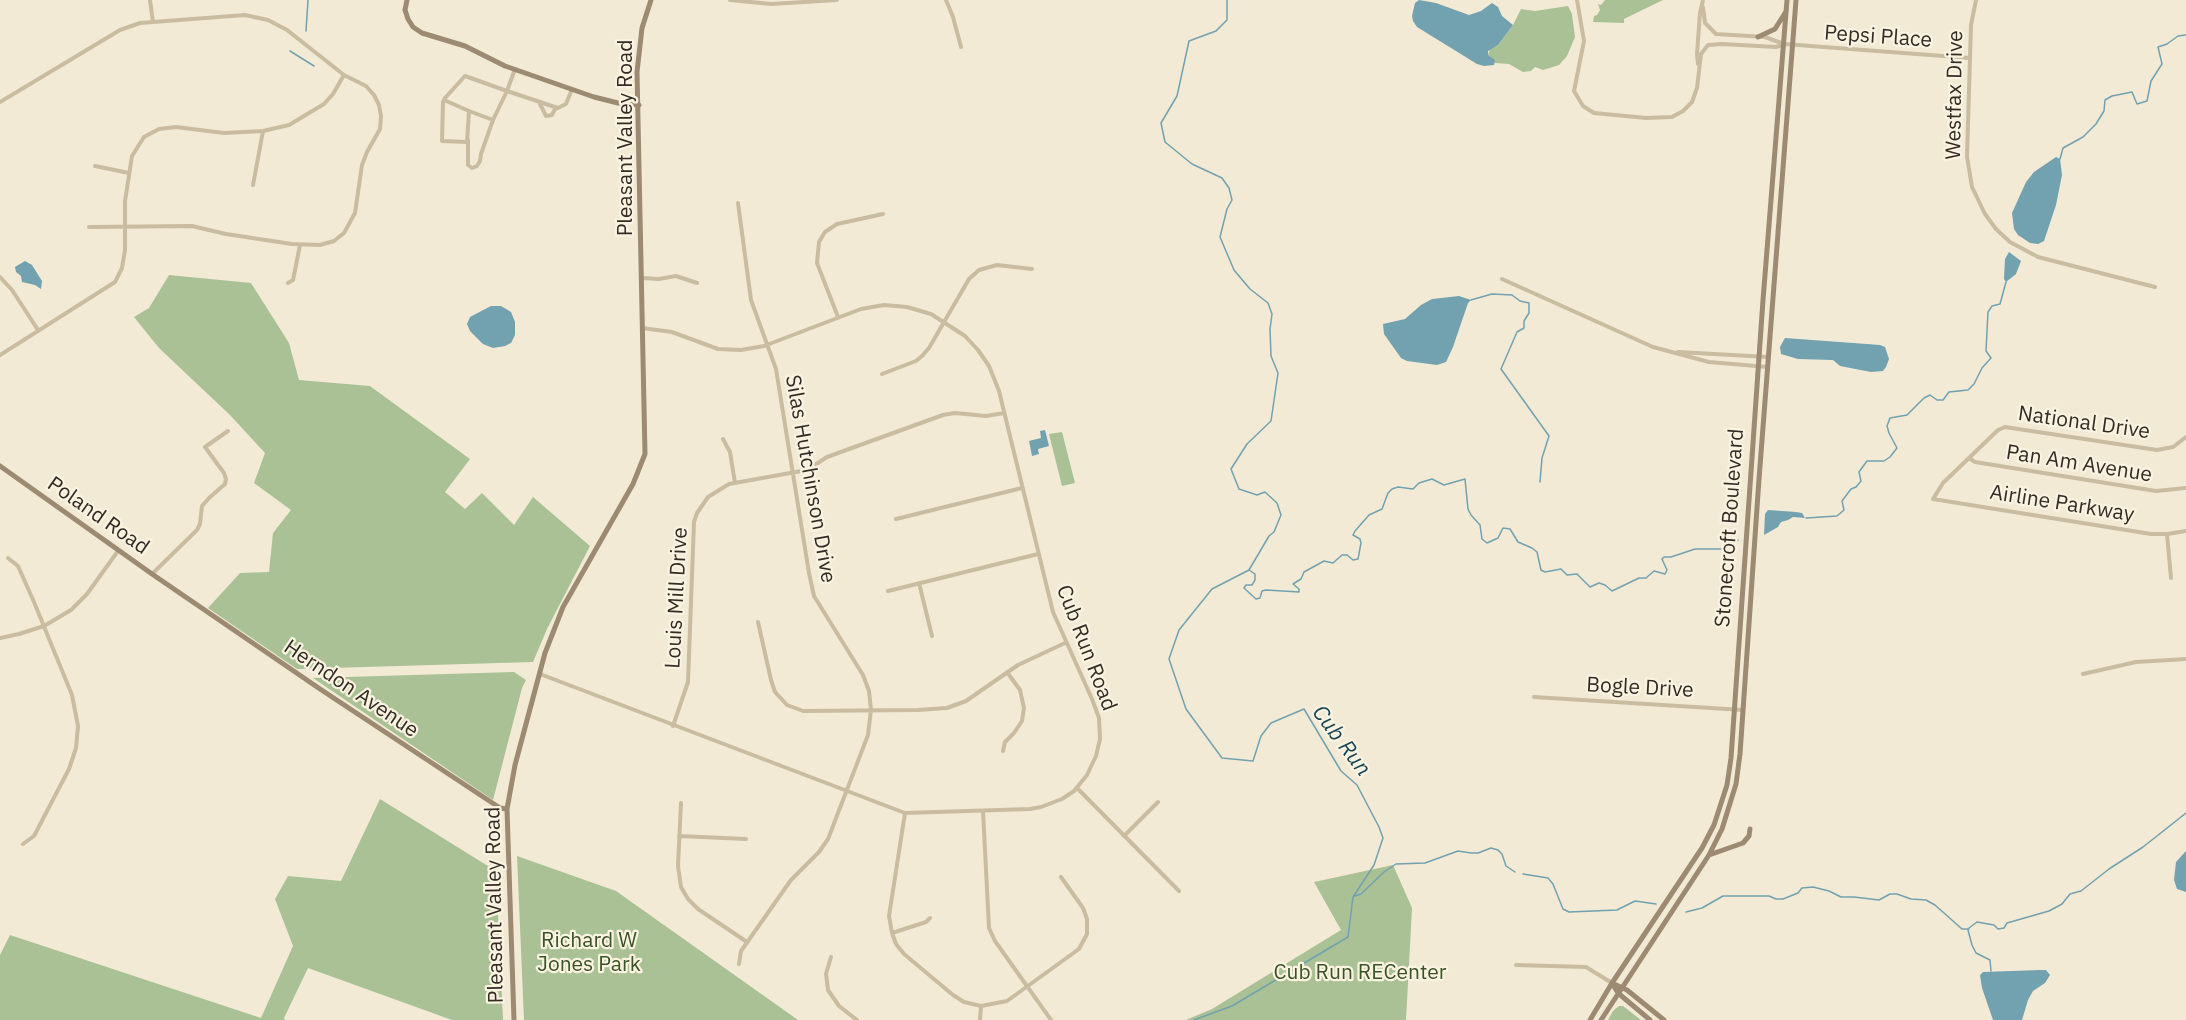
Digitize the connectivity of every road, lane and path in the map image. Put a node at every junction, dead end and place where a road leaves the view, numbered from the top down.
1 (150, 0) edge
2 (407, 0) edge
3 (651, 0) edge
4 (730, 0) edge
5 (837, 0) edge
6 (946, 0) edge
7 (1577, 0) edge
8 (1704, 0) edge
9 (1787, 0) edge
10 (1796, 0) edge
11 (1976, 0) edge
12 (1703, 7) junction
13 (1786, 11) junction
14 (153, 22) junction
15 (1758, 37) junction
16 (1784, 44) junction
17 (1793, 45) junction
18 (961, 47) dead end
19 (1970, 58) junction
20 (515, 69) junction
21 (1699, 69) junction
22 (344, 75) junction
23 (572, 89) junction
24 (507, 91) junction
25 (444, 100) junction
26 (0, 102) edge
27 (540, 103) junction
28 (639, 105) junction
29 (555, 109) junction
30 (469, 111) junction
31 (494, 120) junction
32 (262, 131) junction
33 (468, 140) junction
34 (95, 166) dead end
35 (129, 173) junction
36 (253, 186) dead end
37 (738, 203) dead end
38 (884, 214) dead end
39 (89, 227) dead end
40 (125, 227) junction
41 (300, 245) junction
42 (1032, 269) dead end
43 (0, 277) edge
44 (642, 278) junction
45 (1502, 279) dead end
46 (288, 283) dead end
47 (697, 283) dead end
48 (2155, 287) dead end
49 (838, 317) junction
50 (945, 321) junction
51 (642, 328) junction
52 (38, 330) junction
53 (768, 344) junction
54 (1671, 352) junction
55 (0, 355) edge
56 (1759, 356) junction
57 (1768, 357) junction
58 (1759, 367) junction
59 (1768, 367) junction
60 (882, 374) dead end
61 (1004, 413) junction
62 (228, 431) dead end
63 (2186, 437) edge
64 (723, 439) dead end
65 (1969, 458) junction
66 (0, 466) edge
67 (793, 474) junction
68 (735, 483) junction
69 (1022, 488) junction
70 (2186, 488) edge
71 (1933, 499) joint
72 (896, 519) dead end
73 (2186, 531) edge
74 (2167, 534) junction
75 (118, 550) junction
76 (1038, 554) junction
77 (8, 558) dead end
78 (152, 574) junction
79 (2171, 578) dead end
80 (918, 583) junction
81 (888, 591) dead end
82 (179, 592) joint
83 (758, 622) dead end
84 (44, 626) junction
85 (932, 636) dead end
86 (0, 638) edge
87 (1065, 643) junction
88 (2186, 659) edge
89 (1007, 672) junction
90 (539, 674) junction
91 (2084, 674) dead end
92 (1534, 697) dead end
93 (1734, 709) junction
94 (871, 710) junction
95 (1744, 710) junction
96 (673, 726) junction
97 (1003, 751) dead end
98 (1077, 788) junction
99 (846, 792) junction
100 (1158, 802) dead end
101 (681, 803) dead end
102 (507, 809) junction
103 (983, 811) junction
104 (905, 813) junction
105 (1750, 829) dead end
106 (679, 836) junction
107 (1124, 836) junction
108 (746, 839) dead end
109 (23, 844) dead end
110 (1709, 855) junction
111 (1061, 877) dead end
112 (1179, 891) dead end
113 (930, 918) dead end
114 (892, 933) junction
115 (747, 942) junction
116 (831, 957) dead end
117 (739, 964) dead end
118 (1516, 965) dead end
119 (1612, 983) junction
120 (1027, 987) junction
121 (1622, 987) junction
122 (1618, 993) junction
123 (981, 1006) junction
124 (514, 1020) edge
125 (857, 1020) edge
126 (980, 1020) edge
127 (1051, 1020) edge
128 (1590, 1020) edge
129 (1601, 1020) edge
130 (1650, 1020) edge
131 (1664, 1020) edge

1 - 14 street
2 - 20 main road
3 - 28 main road, Pleasant Valley Road
4 - 5 street
6 - 18 street
7 - 21 street
8 - 12 street
9 - 13 main road, Stonecroft Boulevard
10 - 17 main road, Stonecroft Boulevard
11 - 19 street, Westfax Drive
12 - 15 street
12 - 21 street
13 - 15 main road
13 - 16 main road, Stonecroft Boulevard
14 - 22 street
14 - 26 street
15 - 16 street
16 - 17 street, Pepsi Place
16 - 21 street
16 - 56 main road, Stonecroft Boulevard
17 - 19 street, Pepsi Place
17 - 57 main road, Stonecroft Boulevard
19 - 48 street, Westfax Drive
20 - 23 main road
20 - 24 street
22 - 32 street
22 - 41 street
23 - 28 main road
23 - 29 street
24 - 25 street
24 - 27 street
24 - 31 street
25 - 30 street
25 - 33 street
27 - 29 street
27 - 29 street
28 - 44 main road, Pleasant Valley Road
30 - 31 street
30 - 33 street
31 - 33 street
32 - 35 street
32 - 36 street
34 - 35 street
35 - 40 street
37 - 53 street, Silas Hutchinson Drive
38 - 49 street
39 - 40 street
40 - 41 street
40 - 52 street
41 - 46 street
42 - 50 street
43 - 52 street
44 - 47 street
44 - 51 main road, Pleasant Valley Road
45 - 54 street
49 - 50 street, Cub Run Road
49 - 53 street, Cub Run Road
50 - 60 street
50 - 61 street, Cub Run Road
51 - 53 street, Cub Run Road
51 - 90 main road, Pleasant Valley Road
52 - 55 street
53 - 67 street, Silas Hutchinson Drive
54 - 56 street
54 - 58 street
56 - 57 street
56 - 58 main road, Stonecroft Boulevard
57 - 59 main road, Stonecroft Boulevard
58 - 59 street
58 - 93 main road, Stonecroft Boulevard
59 - 95 main road, Stonecroft Boulevard
61 - 67 street, Louis Mill Drive
61 - 69 street, Cub Run Road
62 - 78 street
63 - 65 street, National Drive
64 - 68 street
65 - 70 street, Pan Am Avenue
65 - 71 street, National Drive
66 - 75 main road, Poland Road
67 - 68 street, Louis Mill Drive
67 - 94 street, Silas Hutchinson Drive
68 - 96 street, Louis Mill Drive
69 - 72 street
69 - 76 street, Cub Run Road
71 - 74 street, Airline Parkway
73 - 74 street, Airline Parkway
74 - 79 street
75 - 78 main road, Poland Road
75 - 84 street
76 - 80 street
76 - 87 street, Cub Run Road
77 - 84 street
78 - 82 main road, Poland Road
80 - 81 street
80 - 85 street
82 - 102 main road, Herndon Avenue
83 - 94 street
84 - 86 street
84 - 109 street
87 - 89 street
87 - 98 street, Cub Run Road
88 - 91 street
89 - 94 street
89 - 97 street
90 - 96 street, Cub Run Road
90 - 102 main road, Pleasant Valley Road
92 - 93 street, Bogle Drive
93 - 95 street, Bogle Drive
93 - 119 main road, Stonecroft Boulevard
94 - 99 street, Silas Hutchinson Drive
95 - 110 main road, Stonecroft Boulevard
96 - 99 street, Cub Run Road
98 - 103 street, Cub Run Road
98 - 107 street
99 - 104 street, Cub Run Road
99 - 115 street, Silas Hutchinson Drive
100 - 107 street
101 - 106 street
102 - 124 main road, Pleasant Valley Road
103 - 104 street, Cub Run Road
103 - 120 street
104 - 114 street
105 - 110 main road
106 - 108 street
106 - 115 street
107 - 112 street
110 - 121 main road, Stonecroft Boulevard
111 - 120 street
113 - 114 street
114 - 123 street
115 - 117 street, Silas Hutchinson Drive
116 - 125 street
118 - 119 street
119 - 121 main road
119 - 122 main road
119 - 128 main road, Stonecroft Boulevard
120 - 123 street
120 - 127 street
121 - 122 main road, Stonecroft Boulevard
121 - 131 main road
122 - 129 main road, Stonecroft Boulevard
122 - 130 main road
123 - 126 street

